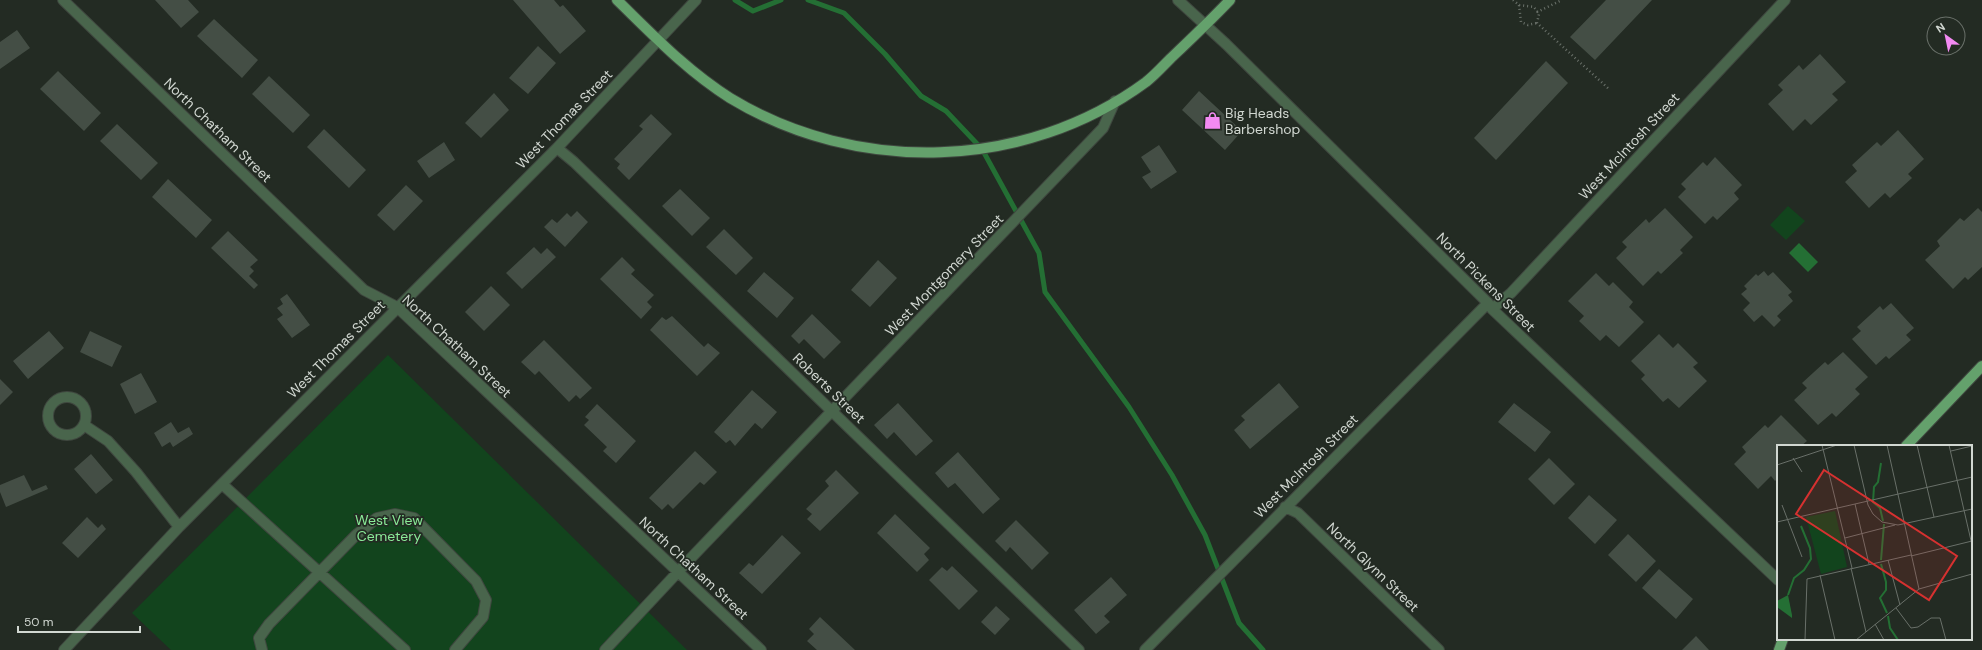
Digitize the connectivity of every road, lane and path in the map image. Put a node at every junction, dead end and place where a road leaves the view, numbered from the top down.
1 (63, 0) edge
2 (617, 0) edge
3 (696, 0) edge
4 (1178, 0) edge
5 (1230, 0) edge
6 (1513, 0) edge
7 (1562, 0) edge
8 (1786, 0) edge
9 (1519, 5) junction
10 (1537, 12) junction
11 (1537, 23) junction
12 (1206, 25) junction
13 (658, 39) junction
14 (1610, 90) dead end
15 (1115, 102) junction
16 (557, 148) junction
17 (1490, 306) junction
18 (397, 307) junction
19 (1982, 366) edge
20 (832, 411) junction
21 (84, 425) dead end
22 (1907, 445) edge
23 (222, 484) junction
24 (1286, 507) junction
25 (179, 527) junction
26 (320, 572) junction
27 (678, 572) junction
28 (1777, 579) edge
29 (1783, 640) edge
30 (64, 650) edge
31 (262, 650) edge
32 (405, 650) edge
33 (455, 650) edge
34 (606, 650) edge
35 (761, 650) edge
36 (1079, 650) edge
37 (1145, 650) edge
38 (1440, 650) edge
39 (1779, 650) edge

1 - 18 street, North Chatham Street
2 - 13 main road
3 - 13 street, West Thomas Street
4 - 12 street, North Pickens Street
5 - 12 main road
6 - 9 path
7 - 10 path
8 - 17 street, West McIntosh Street
9 - 10 path
9 - 11 path
10 - 11 path
11 - 14 path
12 - 15 main road
12 - 17 street, North Pickens Street
13 - 15 main road
13 - 16 street, West Thomas Street
15 - 20 street, West Montgomery Street
16 - 18 street, West Thomas Street
16 - 20 street, Roberts Street
17 - 24 street, West McIntosh Street
17 - 28 street, North Pickens Street
18 - 23 street, West Thomas Street
18 - 27 street, North Chatham Street
19 - 22 main road
20 - 27 street, West Montgomery Street
20 - 36 street, Roberts Street
21 - 25 street
23 - 25 street, West Thomas Street
23 - 26 street
24 - 37 street, West McIntosh Street
24 - 38 street, North Glynn Street
25 - 30 street, West Thomas Street
26 - 31 street
26 - 32 street
26 - 33 street
27 - 34 street, West Montgomery Street
27 - 35 street, North Chatham Street
29 - 39 main road

